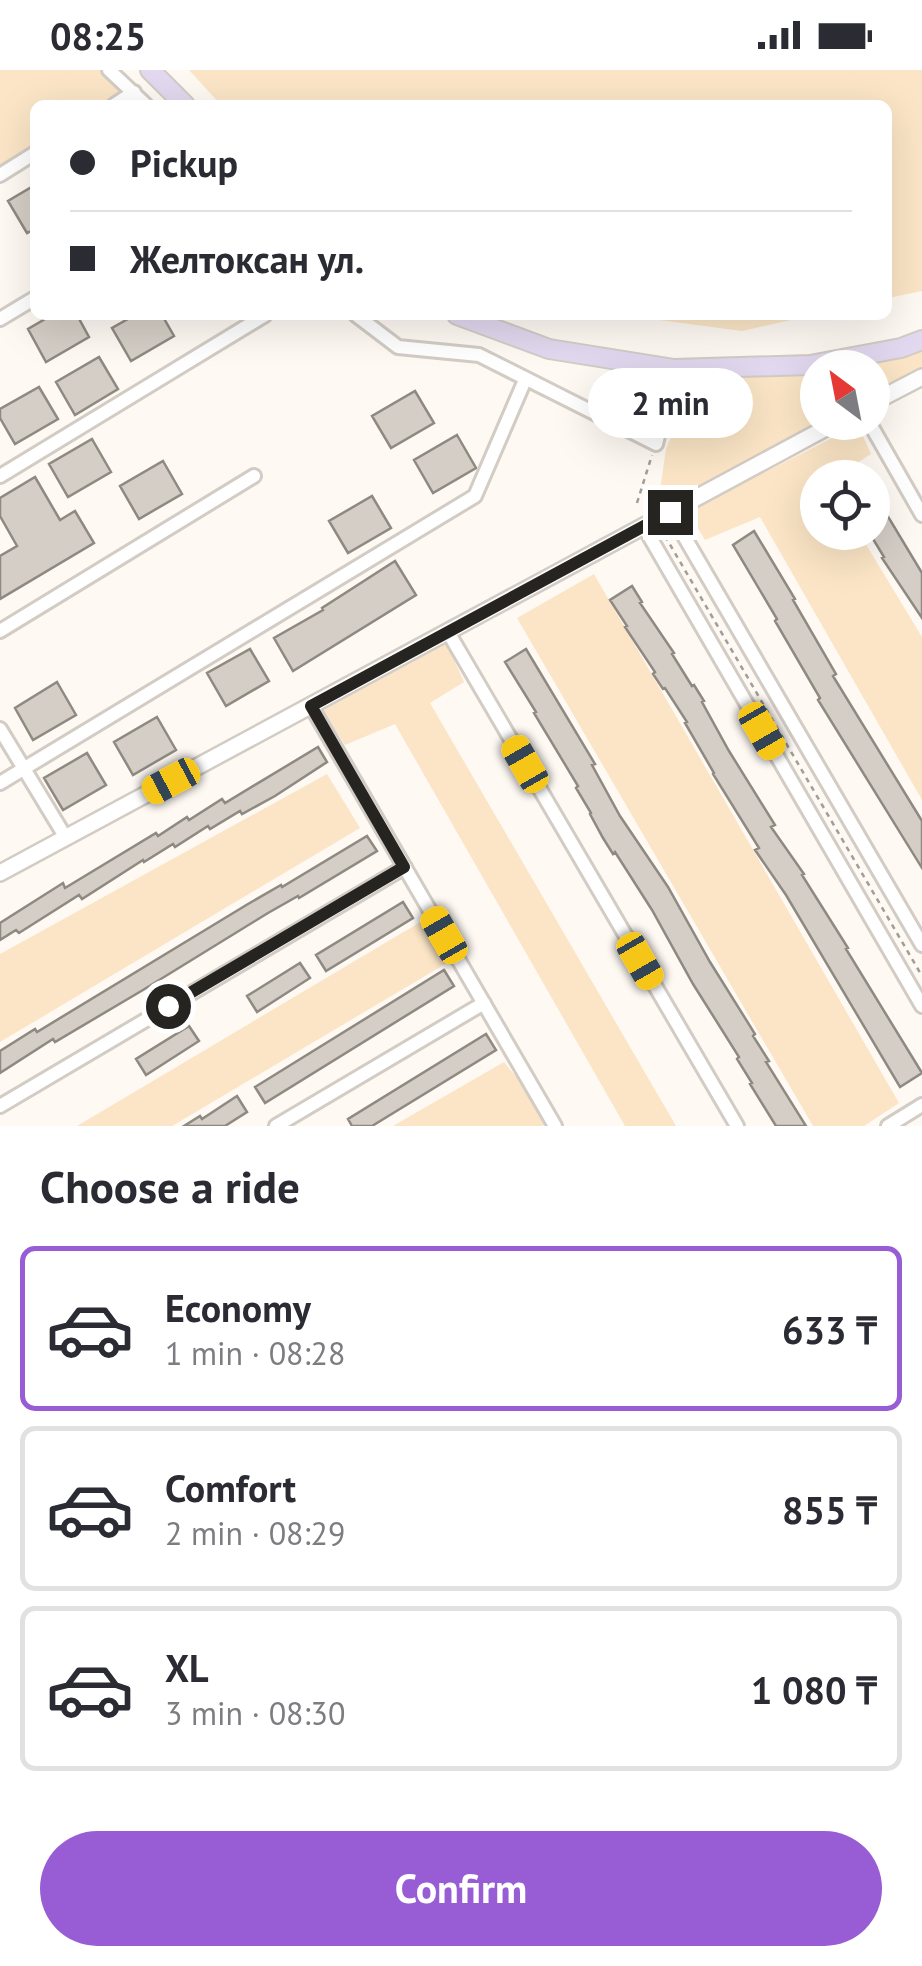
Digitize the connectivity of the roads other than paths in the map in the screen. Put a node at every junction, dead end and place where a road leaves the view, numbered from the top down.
1 (110, 70) edge
2 (150, 70) edge
3 (134, 92) junction
4 (122, 100) edge
5 (141, 100) edge
6 (180, 100) edge
7 (30, 156) edge
8 (0, 175) edge
9 (30, 301) edge
10 (0, 320) edge
11 (257, 320) edge
12 (363, 320) edge
13 (471, 320) edge
14 (922, 340) edge
15 (890, 350) edge
16 (800, 366) edge
17 (674, 370) junction
18 (922, 377) edge
19 (525, 380) junction
20 (890, 394) edge
21 (804, 440) edge
22 (879, 440) edge
23 (0, 476) edge
24 (254, 476) dead end
25 (670, 512) junction
26 (922, 515) edge
27 (644, 527) junction
28 (0, 630) edge
29 (448, 632) junction
30 (311, 706) junction
31 (0, 729) edge
32 (24, 768) junction
33 (0, 783) edge
34 (66, 838) junction
35 (404, 867) junction
36 (0, 873) edge
37 (922, 946) edge
38 (484, 1003) junction
39 (922, 1006) edge
40 (922, 1105) edge
41 (0, 1106) edge
42 (276, 1126) edge
43 (555, 1126) edge
44 (737, 1126) edge
45 (888, 1126) edge

1 - 3 street
2 - 6 main road
3 - 4 street
3 - 5 street
7 - 8 street
9 - 10 street
11 - 23 street
12 - 19 street
13 - 17 main road
14 - 15 main road
16 - 17 main road
17 - 19 street
18 - 20 street
19 - 32 street
21 - 25 street
22 - 26 street
24 - 28 street
25 - 27 street
25 - 37 street
27 - 29 street
27 - 39 street
29 - 30 street
29 - 44 street
30 - 34 street
30 - 35 street
31 - 32 street
32 - 33 street
32 - 34 street
34 - 36 street
35 - 38 street
35 - 41 street
38 - 42 street
38 - 43 street
40 - 45 street

